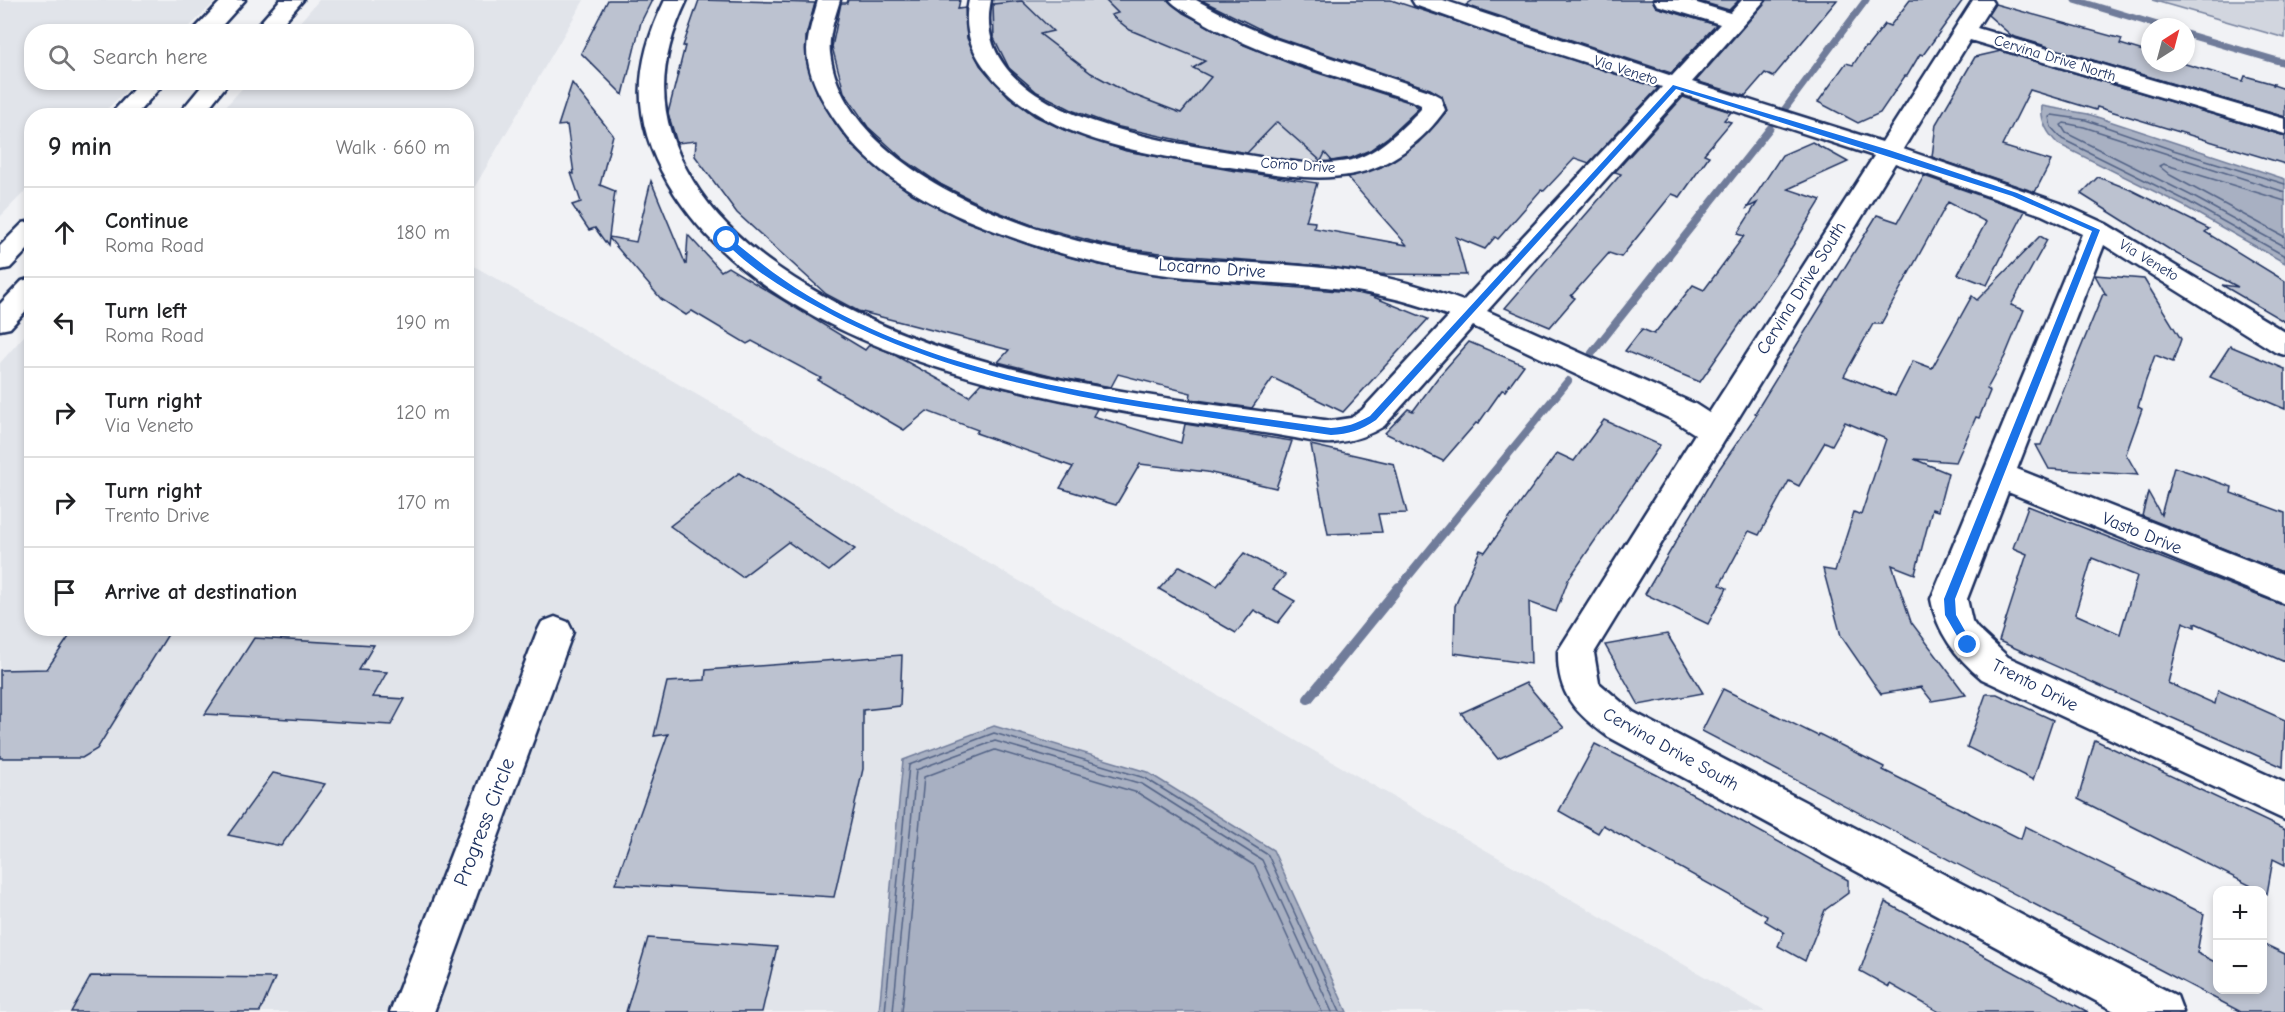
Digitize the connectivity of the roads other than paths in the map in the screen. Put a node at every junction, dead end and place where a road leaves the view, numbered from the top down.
1 (234, 0) edge
2 (676, 0) edge
3 (829, 0) edge
4 (980, 0) edge
5 (1181, 0) edge
6 (1423, 0) edge
7 (1665, 0) edge
8 (1754, 0) edge
9 (1982, 3) dead end
10 (281, 5) edge
11 (1734, 21) junction
12 (211, 24) edge
13 (268, 24) edge
14 (1964, 31) junction
15 (1675, 86) junction
16 (146, 90) edge
17 (211, 90) edge
18 (130, 108) edge
19 (196, 108) edge
20 (2285, 127) edge
21 (1887, 152) junction
22 (24, 215) edge
23 (2097, 230) junction
24 (24, 237) edge
25 (0, 240) edge
26 (0, 262) edge
27 (24, 296) edge
28 (1468, 312) junction
29 (0, 321) edge
30 (2285, 345) edge
31 (1712, 430) junction
32 (1999, 475) junction
33 (2285, 590) edge
34 (555, 632) dead end
35 (2285, 802) edge
36 (412, 1012) edge
37 (2161, 1012) edge

1 - 12 street
2 - 28 street
3 - 28 street, Locarno Drive
4 - 5 street, Como Drive
6 - 15 street, Via Veneto
7 - 11 street
8 - 11 street
9 - 14 street
10 - 13 street
11 - 15 street
14 - 20 street, Cervina Drive North
14 - 21 street
15 - 21 street, Via Veneto
15 - 28 street
16 - 18 street
17 - 19 street
21 - 23 street, Via Veneto
21 - 31 street, Cervina Drive South
22 - 25 street
23 - 30 street, Via Veneto
23 - 32 street, Trento Drive
24 - 26 street
27 - 29 street
28 - 31 street, Locarno Drive
31 - 37 street, Cervina Drive South
32 - 33 street, Vasto Drive
32 - 35 street, Trento Drive
34 - 36 street, Progress Circle

